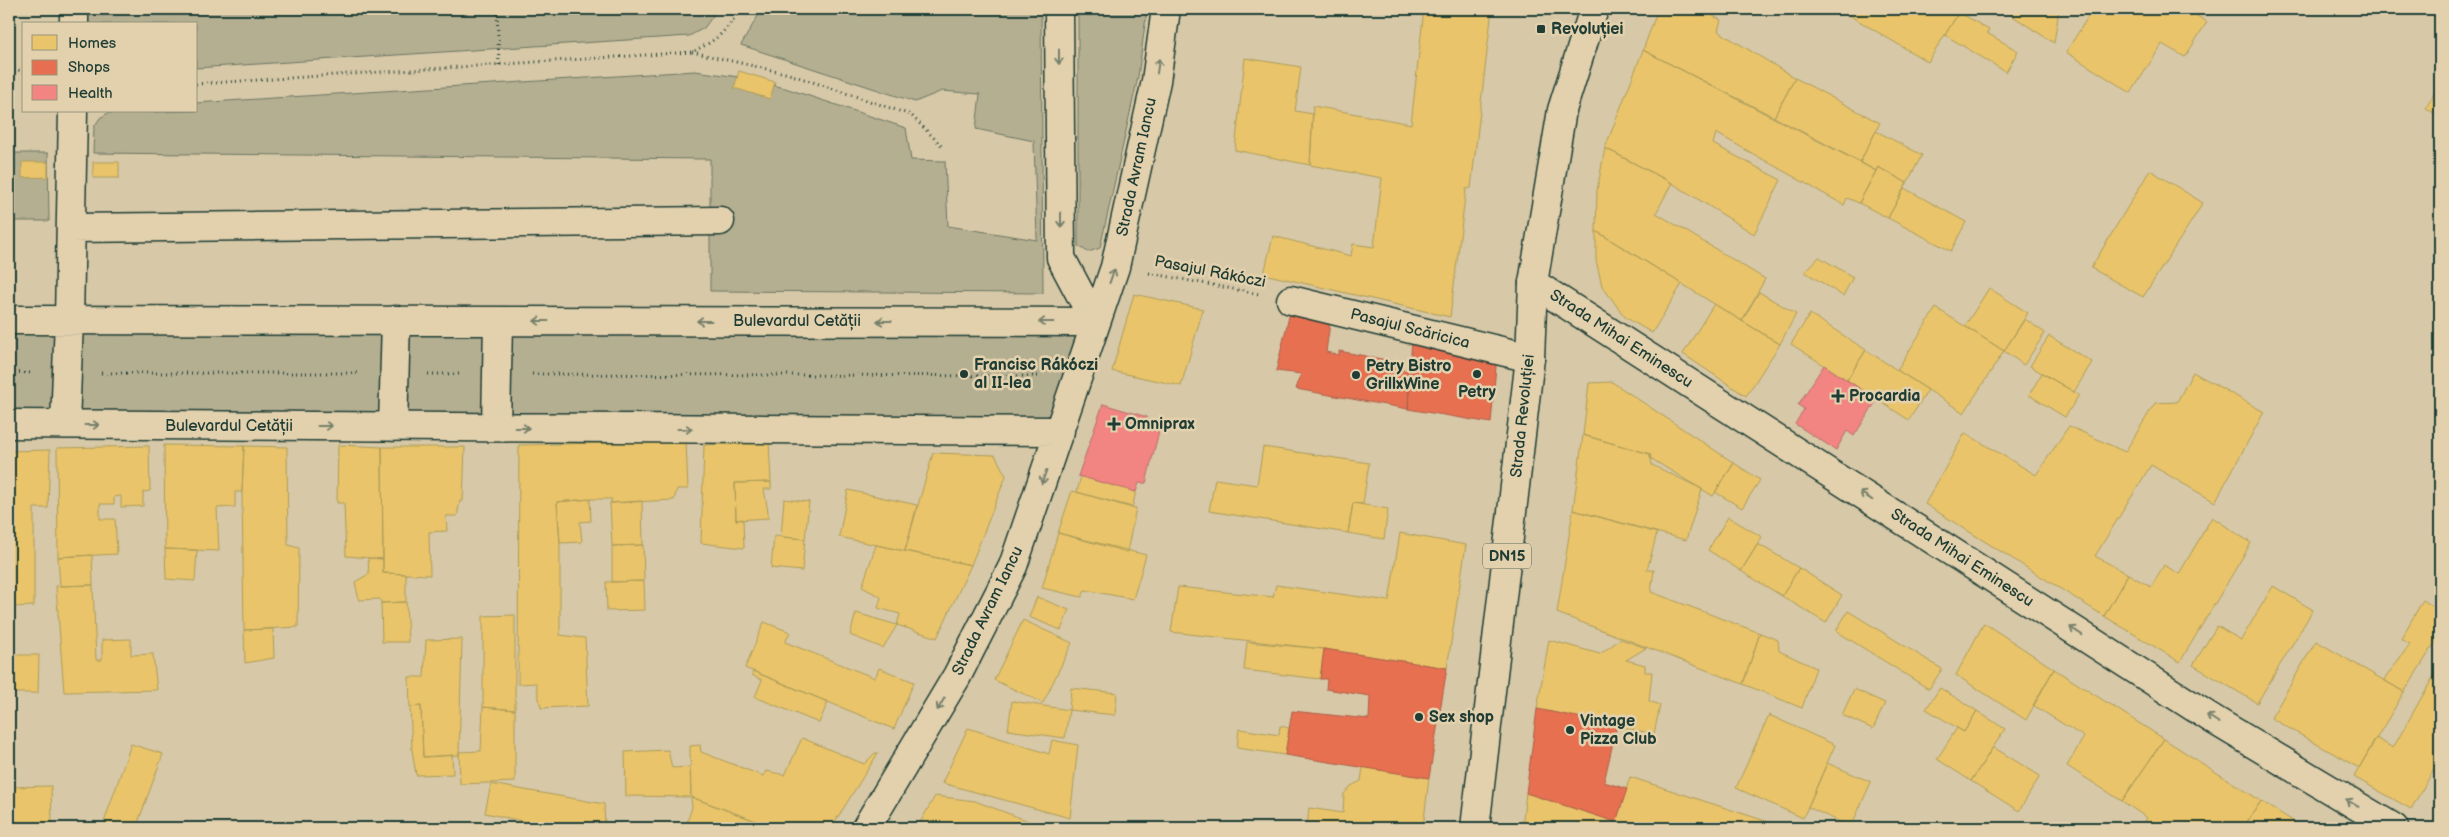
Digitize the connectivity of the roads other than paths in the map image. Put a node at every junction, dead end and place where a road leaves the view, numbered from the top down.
1 (74, 9) edge
2 (1059, 9) edge
3 (1166, 9) edge
4 (1579, 9) edge
5 (1594, 9) edge
6 (74, 22) edge
7 (1579, 52) junction
8 (72, 112) edge
9 (720, 221) dead end
10 (71, 228) junction
11 (1533, 283) junction
12 (1291, 300) road end
13 (9, 320) edge
14 (69, 320) junction
15 (396, 320) junction
16 (498, 321) junction
17 (1095, 322) junction
18 (1530, 358) junction
19 (9, 424) edge
20 (65, 424) junction
21 (393, 427) junction
22 (496, 427) junction
23 (1060, 431) junction
24 (866, 828) edge
25 (1475, 828) edge
26 (2394, 828) edge

1 - 6 street
2 -> 17 street
17 -> 3 street, Strada Avram Iancu
4 - 7 street
5 - 7 street, Strada Revoluției / DN15
7 - 11 street, Strada Revoluției / DN15
8 - 10 street
9 - 10 street
10 - 14 street
11 - 18 street, Strada Revoluției / DN15
26 -> 11 street, Strada Mihai Eminescu
12 - 18 street, Pasajul Scăricica
13 - 14 street, Bulevardul Cetății
14 - 15 street, Bulevardul Cetății
14 - 20 street
15 - 16 street, Bulevardul Cetății
15 - 21 street
17 -> 16 street, Bulevardul Cetății
16 - 22 street
17 - 23 street, Strada Avram Iancu
18 - 25 street, Strada Revoluției / DN15
19 - 20 street, Bulevardul Cetății
20 -> 21 street, Bulevardul Cetății
21 - 22 street, Bulevardul Cetății
22 -> 23 street, Bulevardul Cetății
23 -> 24 street, Strada Avram Iancu

